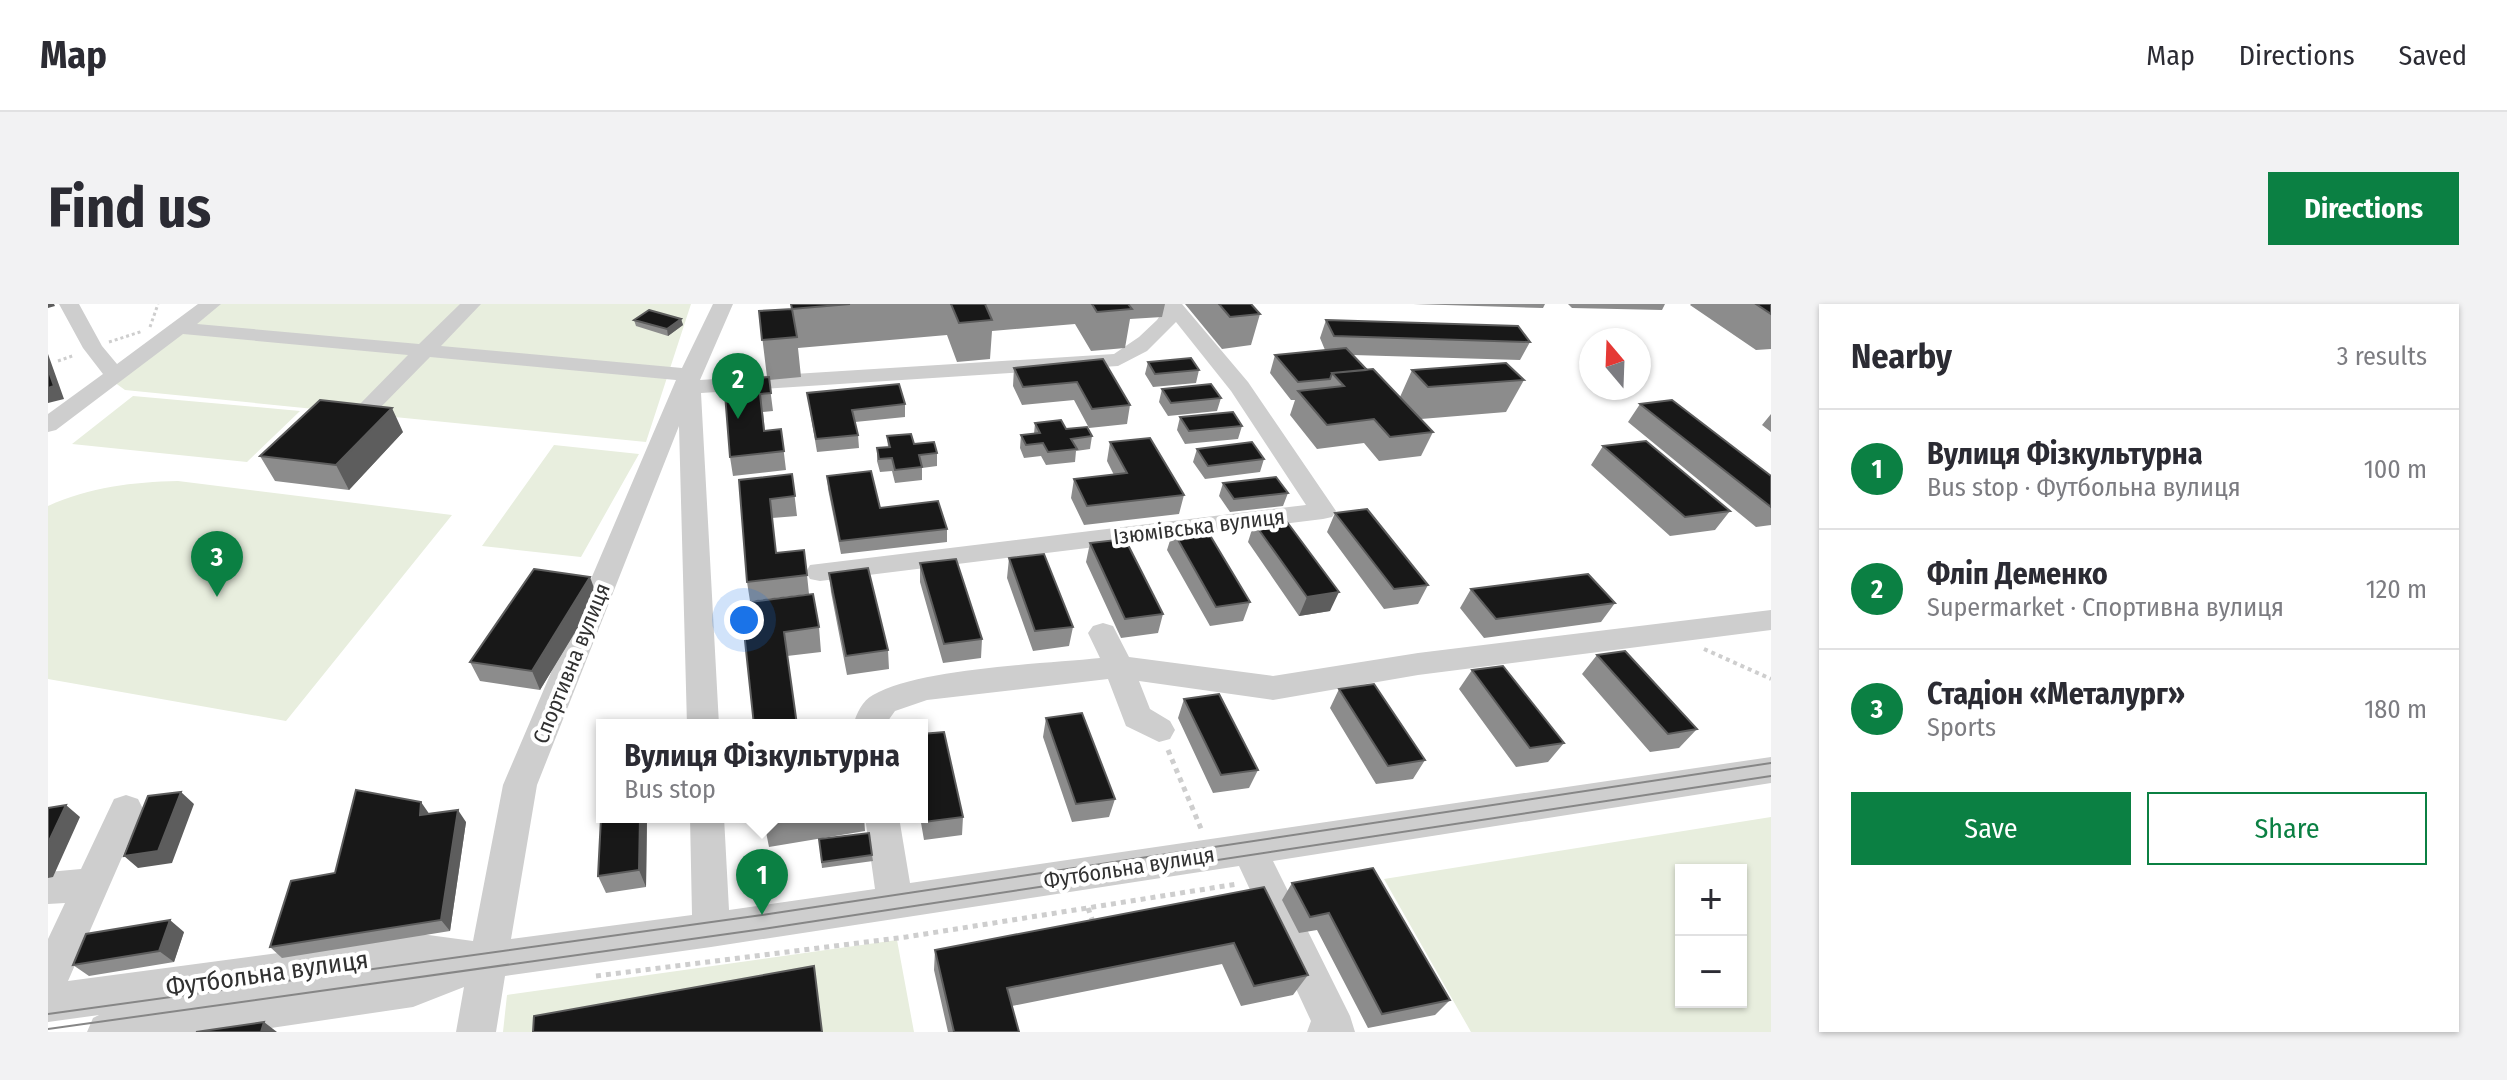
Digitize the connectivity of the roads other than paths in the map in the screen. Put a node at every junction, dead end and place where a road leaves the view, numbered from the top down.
1 (69, 304) edge
2 (211, 304) edge
3 (471, 304) edge
4 (723, 304) edge
5 (1165, 304) edge
6 (1172, 304) edge
7 (179, 328) junction
8 (425, 350) junction
9 (118, 372) junction
10 (690, 381) junction
11 (368, 407) edge
12 (48, 425) edge
13 (820, 572) dead end
14 (1771, 620) edge
15 (1103, 633) dead end
16 (1119, 667) junction
17 (703, 719) edge
18 (871, 719) edge
19 (1159, 730) road end
20 (1771, 770) edge
21 (126, 809) dead end
22 (707, 823) edge
23 (883, 823) edge
24 (1256, 864) junction
25 (93, 884) junction
26 (48, 888) edge
27 (895, 902) junction
28 (711, 930) junction
29 (487, 960) junction
30 (48, 982) edge
31 (48, 1003) edge
32 (107, 1032) edge
33 (476, 1032) edge
34 (1327, 1032) edge

1 - 9 street
2 - 7 street
3 - 8 street
4 - 10 street, Спортивна вулиця
5 - 10 street
6 - 13 street, Ізюмівська вулиця
7 - 8 street
7 - 9 street
8 - 10 street
8 - 11 street
9 - 12 street
10 - 17 street, Спортивна вулиця
10 - 29 street, Спортивна вулиця
14 - 16 street
15 - 16 street
16 - 18 street
16 - 19 street
20 - 24 street, Футбольна вулиця
21 - 25 street
22 - 28 street
23 - 27 street
24 - 27 street, Футбольна вулиця
24 - 34 street
25 - 26 street
25 - 30 street
27 - 28 street, Футбольна вулиця
28 - 29 street, Футбольна вулиця
29 - 31 street, Футбольна вулиця
29 - 32 street, Футбольна вулиця
29 - 33 street, Спортивна вулиця

